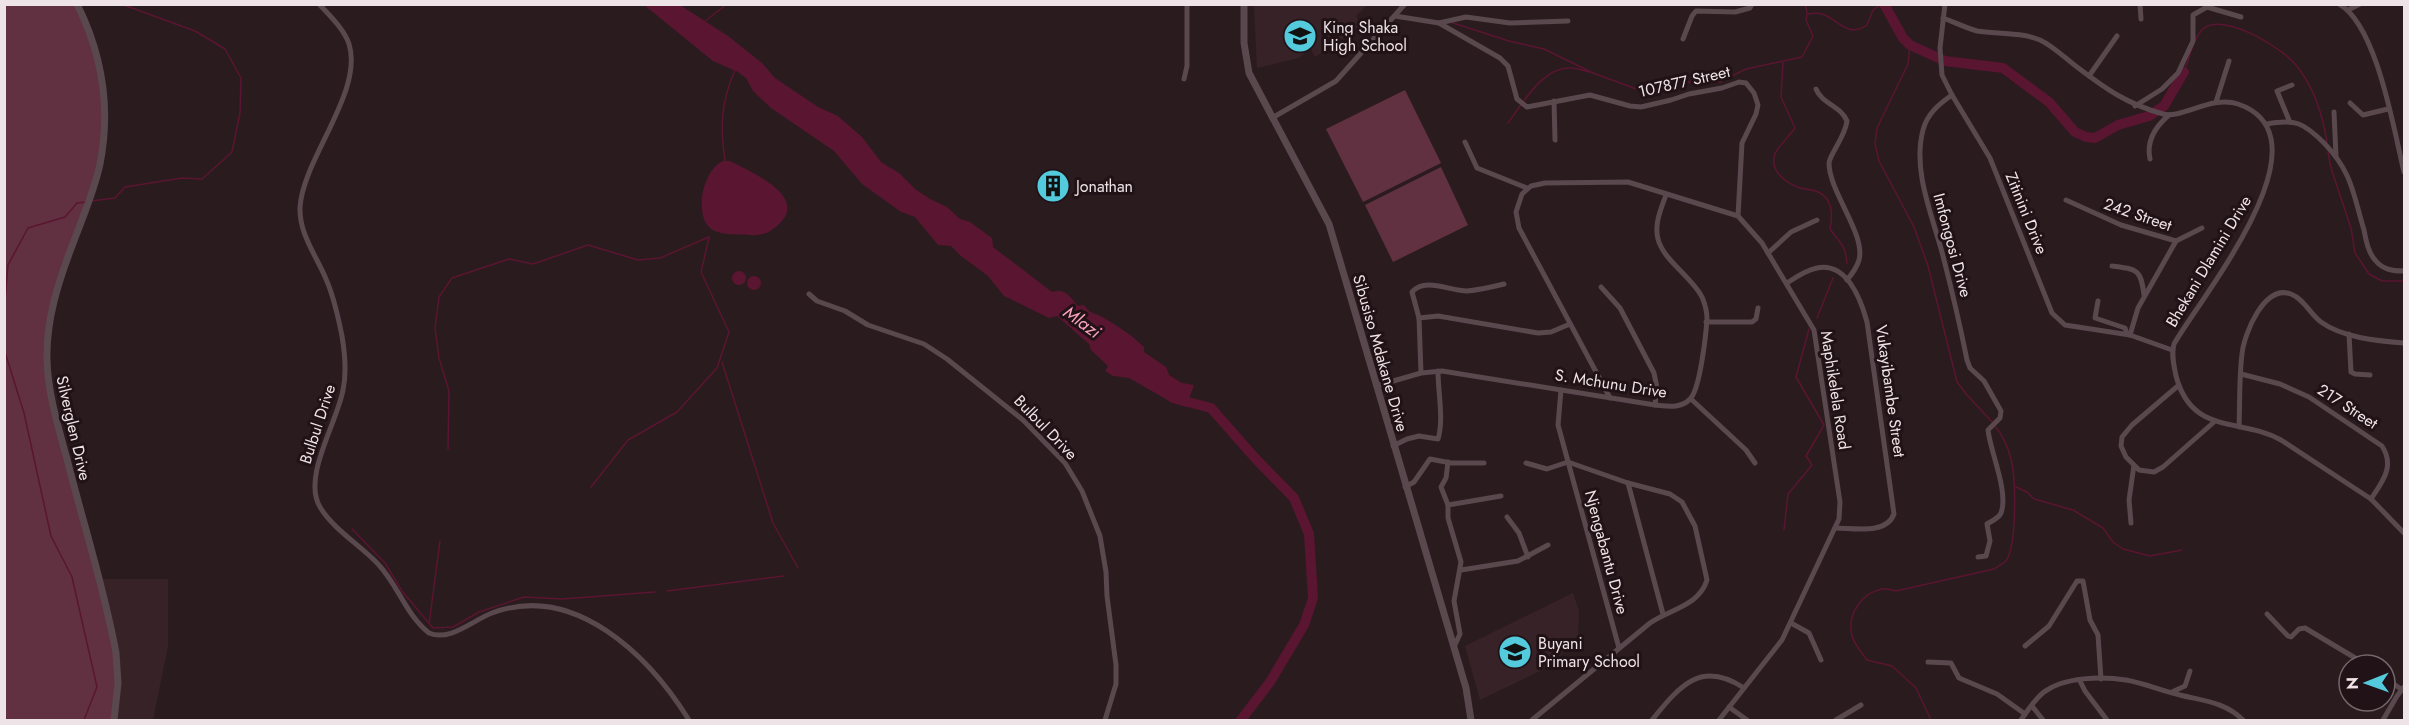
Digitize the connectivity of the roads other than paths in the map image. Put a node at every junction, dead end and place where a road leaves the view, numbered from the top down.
1 (77, 4) edge
2 (319, 4) edge
3 (1187, 4) edge
4 (1244, 4) edge
5 (1405, 4) edge
6 (1752, 4) edge
7 (1945, 4) edge
8 (2140, 4) edge
9 (2339, 4) edge
10 (2360, 4) edge
11 (2348, 10) junction
12 (1395, 16) junction
13 (2241, 17) dead end
14 (1943, 18) junction
15 (2141, 19) dead end
16 (1568, 21) dead end
17 (1439, 23) junction
18 (2117, 36) dead end
19 (1683, 39) dead end
20 (2229, 62) dead end
21 (2088, 76) junction
22 (1185, 79) dead end
23 (2292, 85) dead end
24 (1816, 89) dead end
25 (1952, 95) junction
26 (1554, 101) junction
27 (2216, 102) junction
28 (2350, 103) dead end
29 (2135, 106) junction
30 (2388, 109) junction
31 (2334, 112) dead end
32 (2166, 115) junction
33 (1272, 118) junction
34 (2289, 120) junction
35 (2266, 124) junction
36 (1555, 141) dead end
37 (1465, 142) dead end
38 (2335, 154) junction
39 (2150, 159) dead end
40 (2404, 172) edge
41 (1527, 188) junction
42 (1666, 195) junction
43 (2066, 200) dead end
44 (1738, 216) junction
45 (1816, 220) dead end
46 (2202, 228) dead end
47 (2176, 241) junction
48 (1768, 253) junction
49 (2112, 266) dead end
50 (2404, 271) edge
51 (1848, 280) junction
52 (1787, 283) junction
53 (1504, 284) dead end
54 (1601, 286) dead end
55 (809, 294) dead end
56 (2144, 297) junction
57 (2098, 301) dead end
58 (1758, 308) dead end
59 (1419, 318) junction
60 (1706, 322) junction
61 (1570, 324) junction
62 (2128, 334) junction
63 (2349, 334) junction
64 (2404, 343) edge
65 (2172, 350) junction
66 (1438, 371) junction
67 (1420, 373) junction
68 (2241, 374) junction
69 (2370, 375) dead end
70 (2179, 385) junction
71 (1376, 386) junction
72 (1561, 390) junction
73 (1610, 398) junction
74 (1691, 399) junction
75 (1655, 405) junction
76 (2214, 422) junction
77 (2239, 427) junction
78 (1393, 446) junction
79 (1448, 462) junction
80 (1568, 462) junction
81 (1484, 463) dead end
82 (1526, 463) dead end
83 (1755, 463) dead end
84 (2134, 465) junction
85 (1628, 483) junction
86 (1406, 487) junction
87 (1501, 496) dead end
88 (2371, 499) junction
89 (1448, 505) junction
90 (1507, 517) dead end
91 (2131, 523) dead end
92 (1835, 528) junction
93 (2404, 533) edge
94 (1548, 544) dead end
95 (1528, 557) junction
96 (1978, 557) dead end
97 (1461, 570) junction
98 (1663, 614) junction
99 (2267, 614) dead end
100 (1791, 623) junction
101 (2025, 646) dead end
102 (1454, 647) junction
103 (1619, 648) junction
104 (2347, 653) edge
105 (1821, 660) dead end
106 (1928, 662) dead end
107 (2190, 671) dead end
108 (2101, 679) junction
109 (2080, 681) junction
110 (1744, 688) junction
111 (2403, 688) edge
112 (2171, 692) junction
113 (1861, 705) dead end
114 (2032, 706) junction
115 (1730, 707) junction
116 (2025, 714) junction
117 (114, 720) edge
118 (689, 720) edge
119 (1105, 720) edge
120 (1471, 720) edge
121 (1533, 720) edge
122 (1652, 720) edge
123 (1719, 720) edge
124 (1747, 720) edge
125 (1836, 720) edge
126 (2021, 720) edge
127 (2043, 720) edge
128 (2107, 720) edge
129 (2243, 720) edge
130 (2383, 720) edge

1 - 117 street, Silverglen Drive
2 - 118 street, Bulbul Drive
3 - 22 street
4 - 33 street, Sibusiso Mdakane Drive
5 - 12 street
6 - 19 street
7 - 14 street, Zitinini Drive
8 - 15 street
9 - 11 street
10 - 11 street
11 - 30 street
12 - 17 street, 107877 Street
12 - 33 street
13 - 29 street
14 - 21 street
14 - 25 street, Zitinini Drive
16 - 17 street
17 - 26 street, 107877 Street
18 - 21 street
20 - 27 street
21 - 29 street
23 - 34 street
24 - 51 street
25 - 62 street, Zitinini Drive
25 - 96 street, Imfongosi Drive
26 - 36 street
26 - 44 street, 107877 Street
27 - 32 street
27 - 35 street
28 - 30 street
29 - 32 street
30 - 40 street
31 - 38 street
32 - 39 street
33 - 71 street, Sibusiso Mdakane Drive
34 - 35 street
34 - 38 street
35 - 65 street, Bhekani Dlamini Drive
37 - 41 street
38 - 50 street
41 - 42 street
41 - 61 street
42 - 44 street
42 - 60 street
43 - 47 street, 242 Street
44 - 48 street, Maphikelela Road
45 - 48 street
46 - 47 street
47 - 56 street, 242 Street
48 - 52 street, Maphikelela Road
49 - 56 street
51 - 52 street
51 - 92 street, Vukayibambe Street
52 - 92 street, Maphikelela Road
53 - 59 street
54 - 75 street
55 - 119 street, Bulbul Drive
56 - 62 street, 242 Street
57 - 62 street
58 - 60 street
59 - 61 street
59 - 67 street
60 - 74 street
61 - 73 street
62 - 65 street, Zitinini Drive
63 - 64 street
63 - 68 street
63 - 69 street
65 - 70 street, Bhekani Dlamini Drive
66 - 67 street, S. Mchunu Drive
66 - 72 street, S. Mchunu Drive
66 - 78 street
67 - 71 street, S. Mchunu Drive
68 - 77 street
68 - 88 street, 217 Street
70 - 76 street, Bhekani Dlamini Drive
70 - 84 street
71 - 78 street, Sibusiso Mdakane Drive
72 - 73 street, S. Mchunu Drive
72 - 80 street, Njengabantu Drive
73 - 75 street, S. Mchunu Drive
74 - 75 street, S. Mchunu Drive
74 - 83 street
76 - 77 street, Bhekani Dlamini Drive
76 - 84 street
77 - 88 street, Bhekani Dlamini Drive
78 - 86 street, Sibusiso Mdakane Drive
79 - 81 street
79 - 86 street
79 - 89 street
80 - 82 street
80 - 85 street
80 - 103 street, Njengabantu Drive
84 - 91 street
85 - 98 street
85 - 98 street
86 - 102 street, Sibusiso Mdakane Drive
87 - 89 street
88 - 93 street, Bhekani Dlamini Drive
89 - 97 street
90 - 95 street
92 - 100 street, Maphikelela Road
94 - 95 street
95 - 97 street
97 - 102 street
98 - 103 street
99 - 104 street
100 - 105 street
100 - 110 street, Maphikelela Road
101 - 108 street
102 - 120 street, Sibusiso Mdakane Drive
103 - 121 street
106 - 116 street
107 - 112 street
108 - 109 street
108 - 112 street
109 - 114 street
109 - 128 street
110 - 115 street, Maphikelela Road
110 - 122 street
111 - 130 street
112 - 129 street
113 - 125 street
114 - 116 street
114 - 127 street
115 - 123 street, Maphikelela Road
115 - 124 street
116 - 126 street

